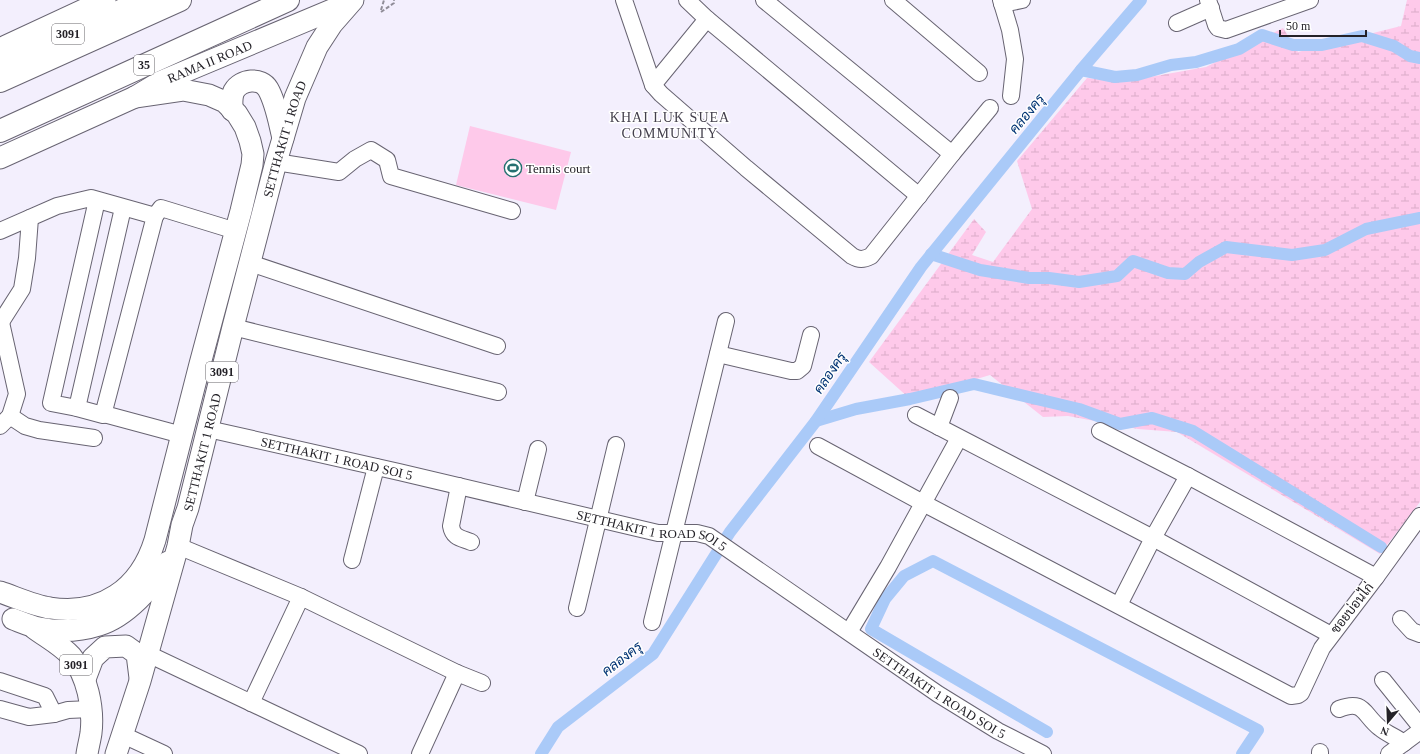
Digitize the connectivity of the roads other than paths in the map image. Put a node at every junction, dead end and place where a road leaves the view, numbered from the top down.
1 (105, 0) edge
2 (180, 0) edge
3 (288, 0) edge
4 (354, 0) edge
5 (624, 0) edge
6 (687, 0) edge
7 (764, 0) edge
8 (893, 0) edge
9 (1022, 0) edge
10 (1310, 0) edge
11 (140, 2) edge
12 (1002, 2) edge
13 (1209, 4) edge
14 (707, 18) junction
15 (1177, 23) dead end
16 (0, 49) edge
17 (0, 64) edge
18 (979, 73) dead end
19 (0, 81) edge
20 (653, 85) junction
21 (1011, 96) dead end
22 (135, 97) junction
23 (990, 108) dead end
24 (232, 110) junction
25 (0, 131) edge
26 (283, 138) junction
27 (952, 154) junction
28 (0, 158) edge
29 (276, 162) junction
30 (919, 196) junction
31 (97, 200) junction
32 (123, 208) junction
33 (512, 210) dead end
34 (155, 216) junction
35 (30, 218) junction
36 (236, 230) junction
37 (0, 231) edge
38 (250, 263) junction
39 (0, 320) edge
40 (726, 321) dead end
41 (233, 327) junction
42 (811, 335) dead end
43 (497, 346) dead end
44 (718, 354) junction
45 (498, 392) dead end
46 (950, 398) dead end
47 (77, 408) junction
48 (104, 414) junction
49 (916, 415) dead end
50 (5, 421) edge
51 (939, 427) junction
52 (208, 429) junction
53 (1100, 431) dead end
54 (182, 435) junction
55 (94, 438) dead end
56 (959, 438) junction
57 (616, 445) dead end
58 (818, 446) dead end
59 (538, 449) dead end
60 (376, 467) junction
61 (1188, 476) junction
62 (459, 486) junction
63 (525, 502) junction
64 (923, 503) junction
65 (1420, 516) edge
66 (598, 519) junction
67 (182, 524) junction
68 (673, 533) junction
69 (1153, 538) junction
70 (471, 542) dead end
71 (178, 546) junction
72 (352, 560) dead end
73 (1376, 577) junction
74 (0, 592) edge
75 (300, 597) junction
76 (1119, 606) junction
77 (577, 608) dead end
78 (6, 618) edge
79 (1401, 619) dead end
80 (652, 622) dead end
81 (849, 632) junction
82 (1420, 634) edge
83 (1331, 635) junction
84 (148, 654) junction
85 (457, 673) junction
86 (85, 679) junction
87 (1382, 680) dead end
88 (0, 681) edge
89 (140, 681) junction
90 (482, 683) dead end
91 (251, 703) junction
92 (0, 709) edge
93 (92, 709) junction
94 (1339, 709) dead end
95 (54, 714) junction
96 (1420, 726) edge
97 (1420, 731) edge
98 (1404, 743) junction
99 (120, 745) edge
100 (87, 754) edge
101 (164, 754) edge
102 (359, 754) edge
103 (420, 754) edge
104 (1043, 754) edge
105 (1389, 754) edge

1 - 16 main road
2 - 19 highway
3 - 25 highway, RAMA II ROAD / 35
4 - 22 main road, RAMA II ROAD / 35
4 - 26 main road, SETTHAKIT 1 ROAD / 3091
5 - 20 street
6 - 14 street
7 - 27 street
8 - 18 street
9 - 12 street
10 - 13 street
11 - 17 main road, 3091
12 - 21 street
13 - 15 street
14 - 20 street
14 - 30 street
20 - 30 street
22 - 24 main road, SETTHAKIT 1 ROAD / 3091
22 - 28 main road, RAMA II ROAD / 35
23 - 27 street
24 - 26 main road
24 - 36 main road, SETTHAKIT 1 ROAD / 3091
26 - 29 main road, SETTHAKIT 1 ROAD / 3091
27 - 30 street
29 - 33 street
29 - 38 main road, SETTHAKIT 1 ROAD / 3091
31 - 32 street
31 - 35 street
31 - 47 street
32 - 34 street
32 - 47 street
34 - 36 street
34 - 48 street
35 - 37 street
35 - 39 street
36 - 54 main road, SETTHAKIT 1 ROAD / 3091
38 - 41 main road, SETTHAKIT 1 ROAD / 3091
38 - 43 street
39 - 50 street
40 - 44 street
41 - 45 street
41 - 52 main road, SETTHAKIT 1 ROAD / 3091
42 - 44 street
44 - 68 street
46 - 51 street
47 - 48 street
48 - 54 street
49 - 51 street
50 - 55 street
51 - 56 street
52 - 60 street, SETTHAKIT 1 ROAD SOI 5
52 - 67 main road, SETTHAKIT 1 ROAD / 3091
53 - 61 street
54 - 74 main road, SETTHAKIT 1 ROAD / 3091
56 - 64 street
56 - 69 street
57 - 66 street
58 - 64 street
59 - 63 street
60 - 62 street, SETTHAKIT 1 ROAD SOI 5
60 - 72 street
61 - 69 street
61 - 73 street
62 - 63 street, SETTHAKIT 1 ROAD SOI 5
62 - 70 street
63 - 66 street, SETTHAKIT 1 ROAD SOI 5
64 - 76 street
64 - 81 street
65 - 73 street, ซอยบ่อนไก่
66 - 68 street, SETTHAKIT 1 ROAD SOI 5
66 - 77 street
67 - 71 main road, SETTHAKIT 1 ROAD / 3091
67 - 78 main road
68 - 80 street
68 - 81 street, SETTHAKIT 1 ROAD SOI 5
69 - 76 street
69 - 83 street
71 - 75 street
71 - 84 main road, SETTHAKIT 1 ROAD / 3091
73 - 83 street, ซอยบ่อนไก่
75 - 85 street
75 - 91 street
76 - 83 street, ซอยบ่อนไก่
78 - 86 main road, 3091
79 - 82 street
81 - 104 street, SETTHAKIT 1 ROAD SOI 5
84 - 89 main road, SETTHAKIT 1 ROAD / 3091
84 - 91 street
85 - 90 street
85 - 103 street
86 - 89 main road
86 - 93 main road, 3091
87 - 96 street
88 - 95 street
89 - 99 main road, SETTHAKIT 1 ROAD / 3091
91 - 102 street
92 - 95 street
93 - 95 street
93 - 100 main road, 3091
94 - 98 street
97 - 98 street
98 - 105 street
99 - 101 street

